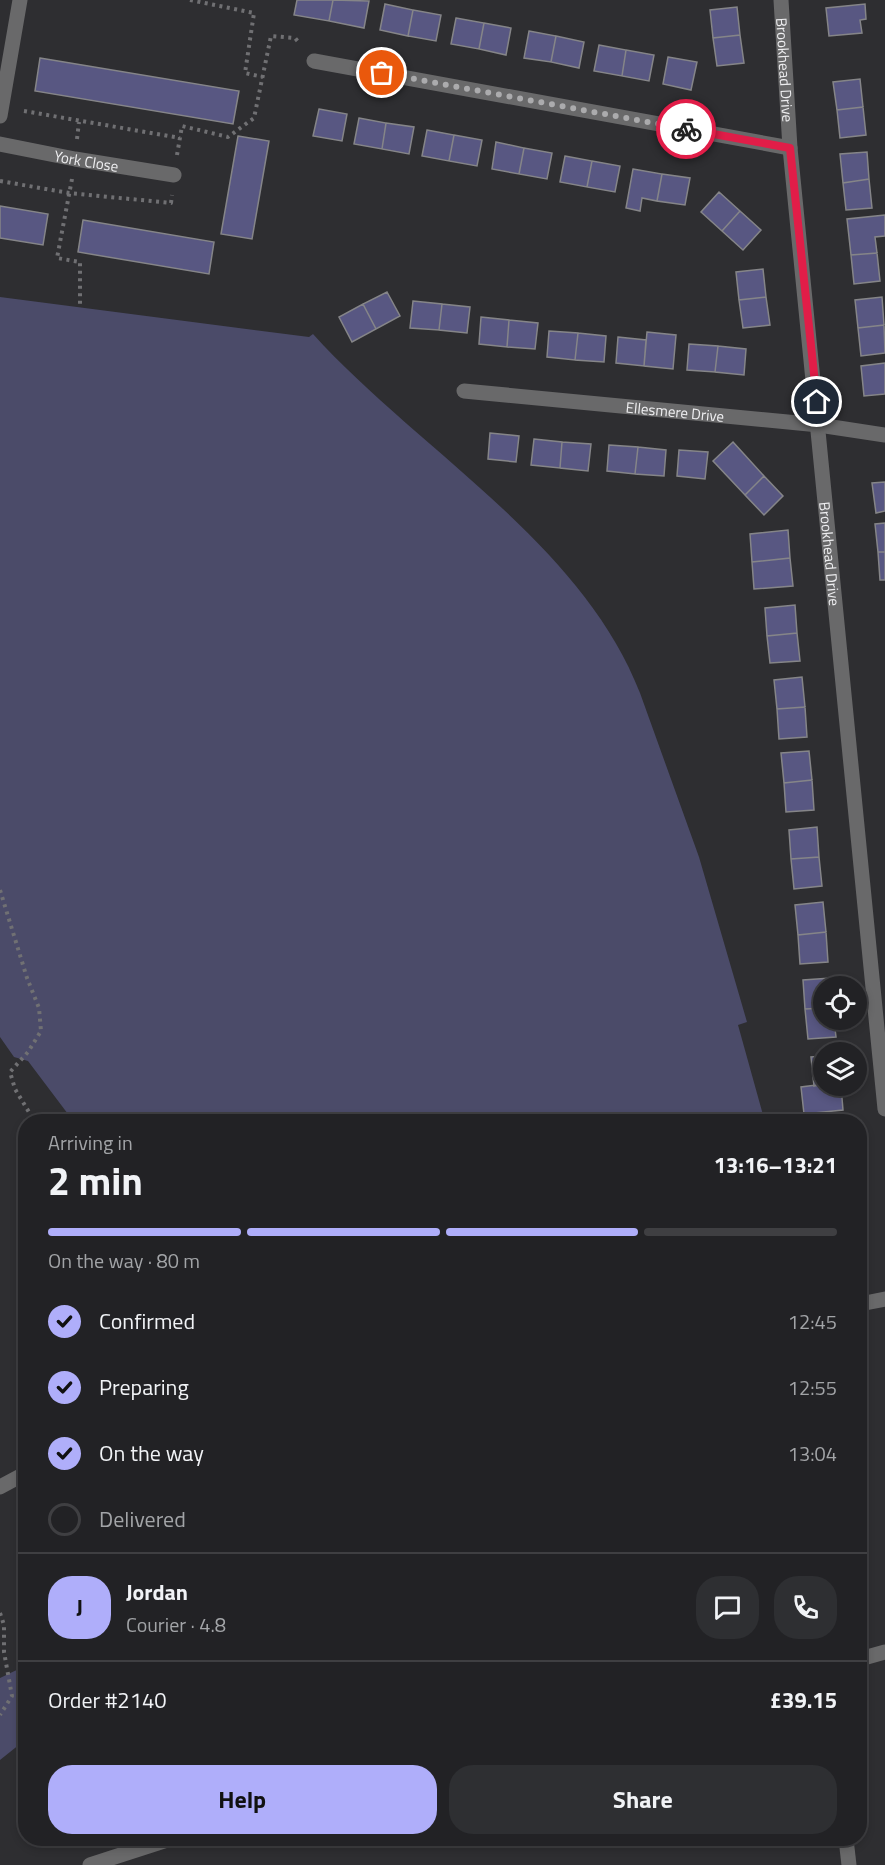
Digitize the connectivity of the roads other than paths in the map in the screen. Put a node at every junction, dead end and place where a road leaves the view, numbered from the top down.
1 (20, 0) edge
2 (781, 0) edge
3 (314, 61) road end
4 (1, 112) edge
5 (0, 144) edge
6 (790, 148) junction
7 (174, 175) road end
8 (464, 390) dead end
9 (819, 425) junction
10 (885, 435) edge
11 (885, 1109) edge
12 (885, 1299) edge
13 (867, 1303) edge
14 (18, 1477) edge
15 (0, 1487) edge
16 (885, 1652) edge
17 (867, 1657) edge
18 (148, 1846) edge
19 (847, 1846) edge
20 (90, 1865) edge
21 (849, 1865) edge

1 - 4 street
2 - 6 street, Brookhead Drive
3 - 6 street
5 - 7 street, York Close
6 - 9 street, Brookhead Drive
8 - 9 street, Ellesmere Drive
9 - 10 street, Ellesmere Drive
9 - 11 street, Brookhead Drive
12 - 13 street
14 - 15 street
16 - 17 street
18 - 20 street
19 - 21 street

